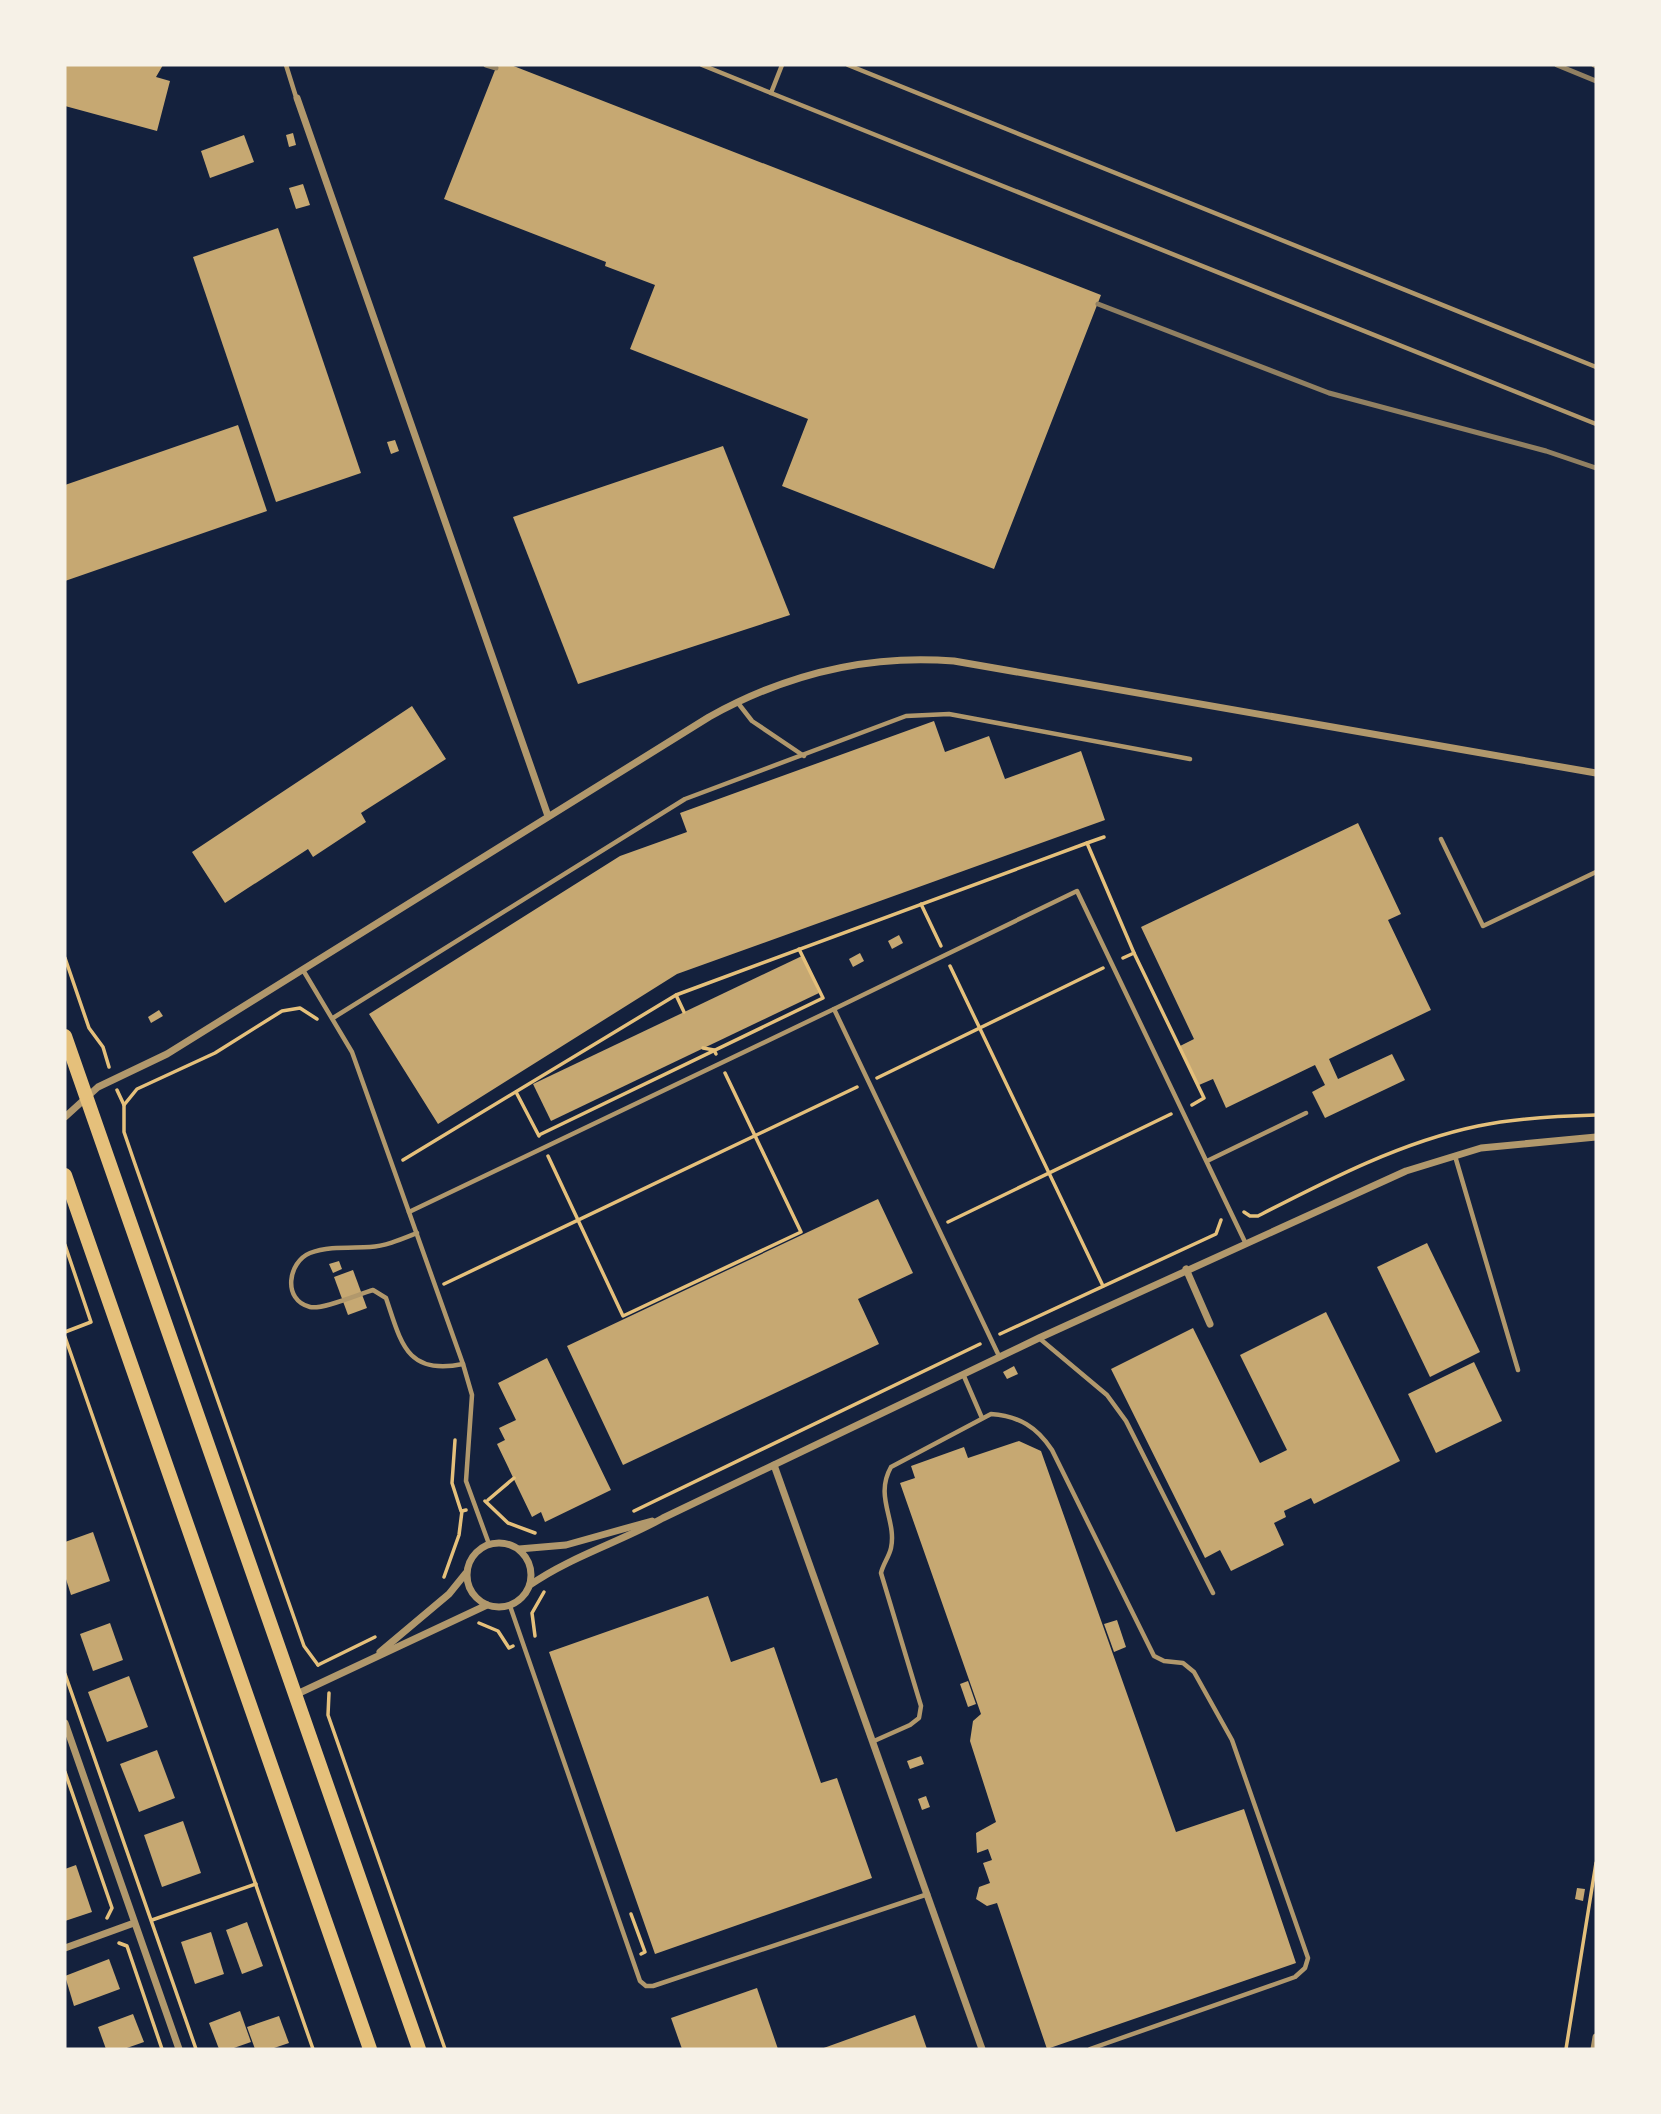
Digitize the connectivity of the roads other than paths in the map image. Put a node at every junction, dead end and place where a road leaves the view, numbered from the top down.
1 (286, 65) edge
2 (702, 65) edge
3 (782, 65) edge
4 (848, 65) edge
5 (771, 93) junction
6 (297, 98) joint
7 (1596, 367) edge
8 (1596, 424) edge
9 (737, 701) junction
10 (804, 757) junction
11 (1190, 760) dead end
12 (1596, 772) edge
13 (548, 816) junction
14 (1441, 839) dead end
15 (1596, 872) edge
16 (303, 970) junction
17 (834, 1009) junction
18 (333, 1018) junction
19 (65, 1036) edge
20 (86, 1097) junction
21 (1306, 1113) dead end
22 (65, 1117) edge
23 (1596, 1137) edge
24 (1455, 1154) junction
25 (1207, 1161) junction
26 (65, 1174) edge
27 (409, 1212) junction
28 (417, 1233) junction
29 (1245, 1242) junction
30 (1186, 1269) junction
31 (1210, 1324) dead end
32 (1039, 1338) junction
33 (999, 1356) junction
34 (463, 1364) junction
35 (1518, 1370) dead end
36 (963, 1373) junction
37 (982, 1418) junction
38 (774, 1465) junction
39 (663, 1518) junction
40 (489, 1544) junction
41 (519, 1549) junction
42 (466, 1573) junction
43 (530, 1585) junction
44 (1213, 1593) dead end
45 (487, 1605) junction
46 (510, 1605) junction
47 (372, 1659) junction
48 (295, 1695) junction
49 (65, 1723) edge
50 (874, 1741) junction
51 (68, 1743) edge
52 (928, 1894) junction
53 (134, 1923) junction
54 (65, 1948) edge
55 (1596, 2037) edge
56 (179, 2049) edge
57 (370, 2049) edge
58 (419, 2049) edge
59 (982, 2049) edge
60 (1090, 2049) edge
61 (1594, 2049) edge

1 - 6 lane
2 - 5 lane
3 - 5 lane
4 - 7 lane
5 - 8 lane
6 - 13 street
9 - 10 lane
9 - 12 street
9 - 13 street
10 - 11 lane
10 - 18 lane
13 - 16 street
14 - 15 lane
16 - 18 lane
16 - 20 street
17 - 25 lane
17 - 27 lane
17 - 33 lane
18 - 27 lane
19 - 20 main road
20 - 22 street
20 - 48 main road
21 - 25 lane
23 - 24 street
24 - 29 street
24 - 35 lane
25 - 29 lane
26 - 57 main road
27 - 28 lane
28 - 34 lane
28 - 34 lane
29 - 30 street
30 - 31 street
30 - 32 street
32 - 33 street
32 - 44 lane
33 - 36 street
34 - 40 lane
36 - 37 lane
36 - 38 street
37 - 50 lane
37 - 60 lane
38 - 39 street
38 - 50 street
39 - 41 street
39 - 43 street
40 - 41 street
40 - 42 street
41 - 43 street
42 - 45 street
42 - 47 street
43 - 46 street
45 - 46 street
45 - 47 street
46 - 52 lane
47 - 48 street
48 - 58 main road
49 - 51 street
50 - 52 street
51 - 53 street
52 - 59 street
53 - 54 street
53 - 56 street
55 - 61 street

